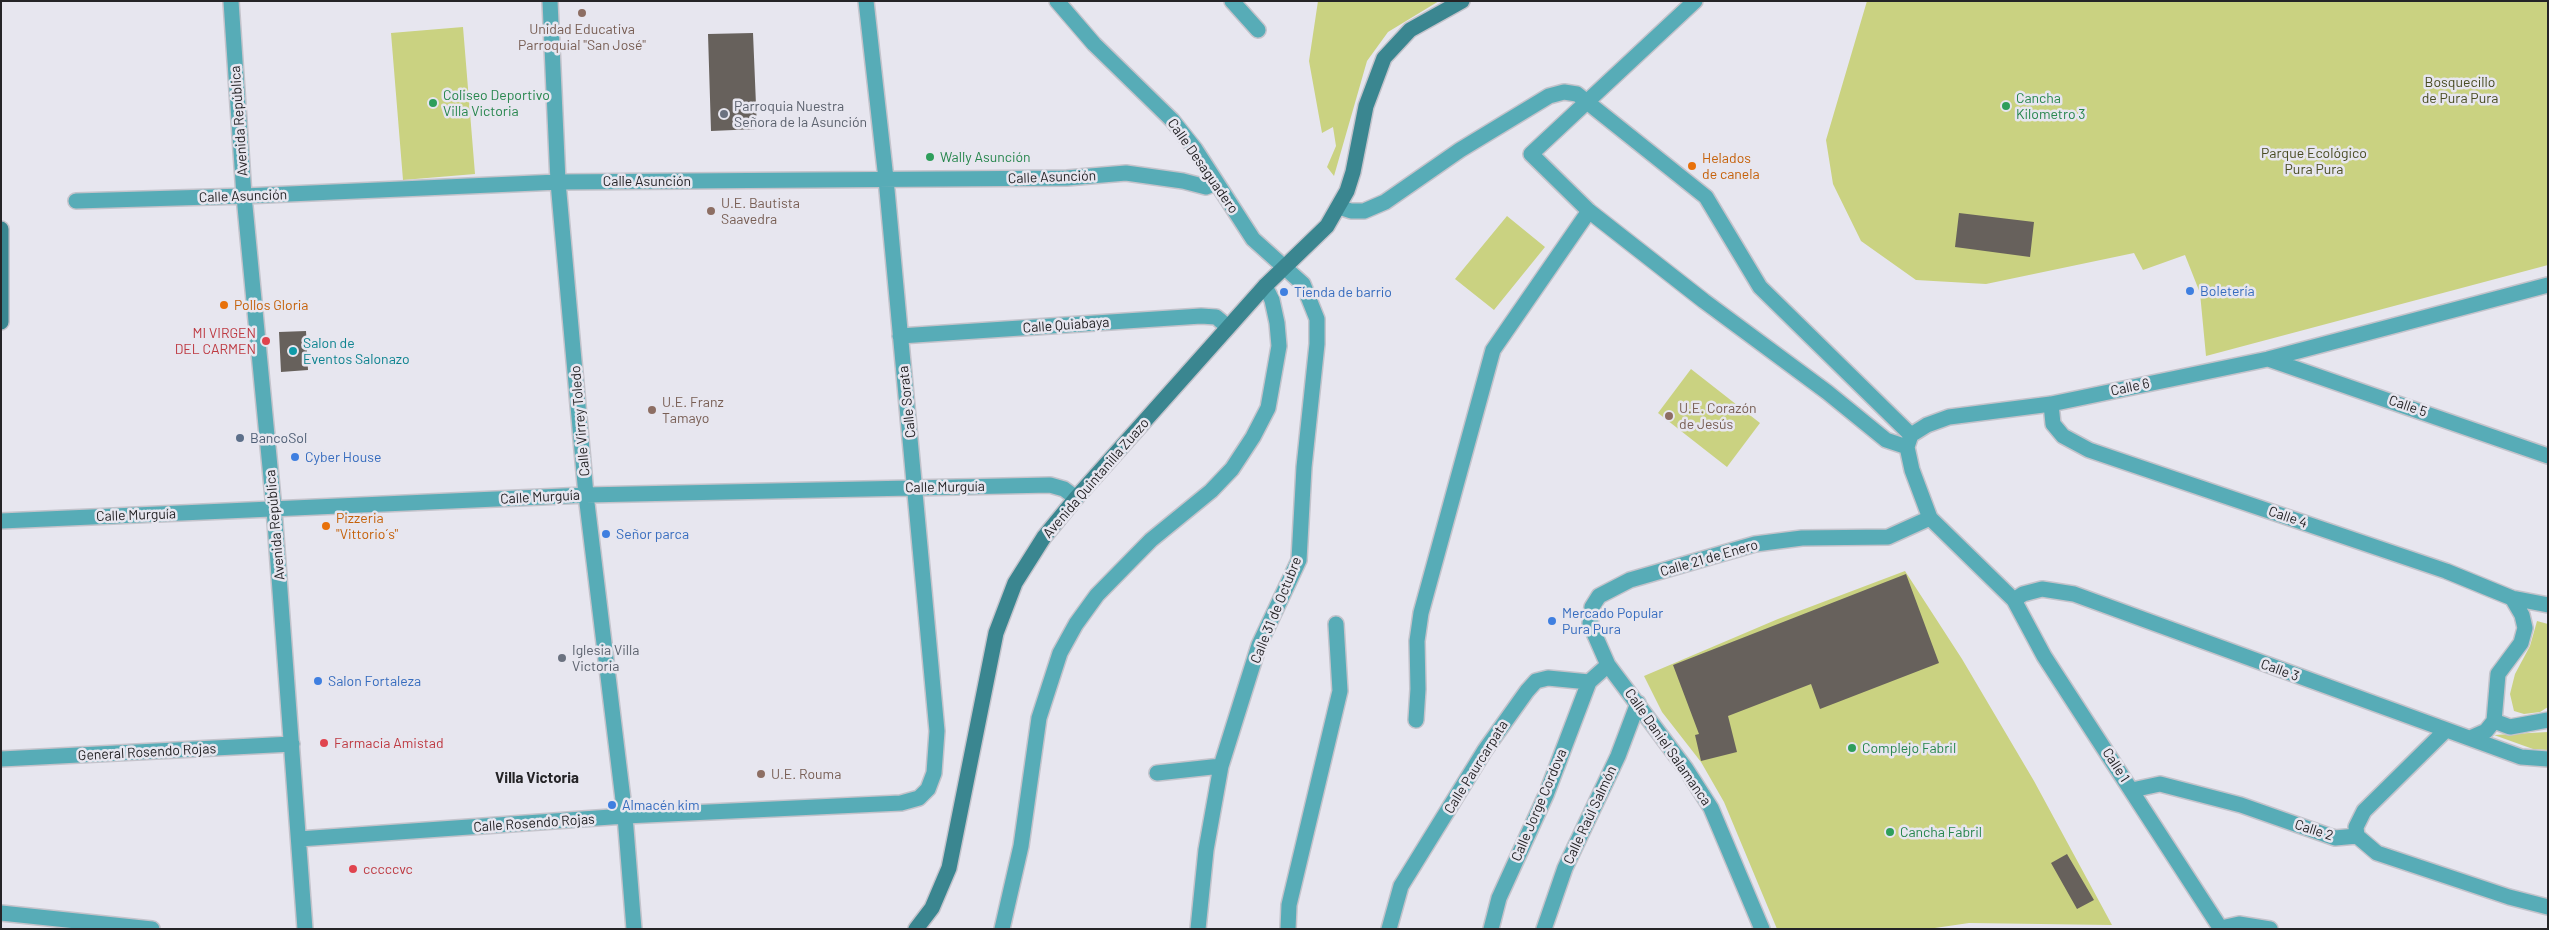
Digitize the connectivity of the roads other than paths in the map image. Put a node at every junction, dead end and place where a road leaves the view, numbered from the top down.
1 (231, 1) edge
2 (550, 1) edge
3 (866, 1) edge
4 (1057, 1) edge
5 (1232, 1) edge
6 (1462, 1) edge
7 (1695, 1) edge
8 (1258, 30) dead end
9 (1588, 102) junction
10 (886, 179) junction
11 (558, 182) junction
12 (1216, 183) junction
13 (244, 196) junction
14 (76, 201) dead end
15 (1339, 207) junction
16 (1589, 211) junction
17 (1, 229) edge
18 (1284, 267) junction
19 (2548, 285) edge
20 (1265, 286) junction
21 (1, 322) edge
22 (1228, 326) junction
23 (900, 336) junction
24 (2268, 359) junction
25 (2051, 404) junction
26 (1909, 441) junction
27 (2548, 456) edge
28 (916, 488) junction
29 (586, 495) junction
30 (1076, 498) junction
31 (274, 509) junction
32 (1930, 518) junction
33 (1, 521) edge
34 (1599, 596) joint
35 (2512, 598) junction
36 (2014, 600) junction
37 (2548, 605) edge
38 (1336, 624) dead end
39 (1608, 665) junction
40 (1589, 682) junction
41 (1638, 703) junction
42 (1416, 720) dead end
43 (2548, 720) edge
44 (2494, 721) junction
45 (2446, 730) junction
46 (2470, 738) junction
47 (292, 744) junction
48 (1, 759) edge
49 (2548, 759) edge
50 (1221, 766) junction
51 (1157, 773) dead end
52 (2132, 790) junction
53 (919, 798) joint
54 (625, 816) junction
55 (2357, 836) junction
56 (299, 839) junction
57 (2548, 907) edge
58 (5, 919) edge
59 (152, 929) edge
60 (304, 929) edge
61 (634, 929) edge
62 (916, 929) edge
63 (1002, 929) edge
64 (1198, 929) edge
65 (1288, 929) edge
66 (1389, 929) edge
67 (1492, 929) edge
68 (1544, 929) edge
69 (1762, 929) edge
70 (2221, 929) edge
71 (2270, 929) edge

1 - 13 street, Avenida República
2 - 11 street, Calle Virrey Toledo
3 - 10 street, Calle Sorata
4 - 12 street, Calle Desaguadero
5 - 8 street
6 - 15 street, Avenida Quintanilla Zuazo
7 - 9 street
9 - 15 street
9 - 16 street
9 - 26 street
10 - 11 street, Calle Asunción
10 - 12 street, Calle Asunción
10 - 23 street, Calle Sorata
11 - 13 street, Calle Asunción
11 - 29 street, Calle Virrey Toledo
12 - 18 street, Calle Desaguadero
13 - 14 street, Calle Asunción
13 - 31 street, Avenida República
15 - 18 street, Avenida Quintanilla Zuazo
16 - 26 street
16 - 42 street
17 - 21 street
18 - 20 street, Avenida Quintanilla Zuazo
18 - 50 street, Calle 31 de Octubre
19 - 24 street, Calle 6
20 - 22 street, Avenida Quintanilla Zuazo
20 - 63 street
22 - 23 street, Calle Quiabaya
22 - 30 street, Avenida Quintanilla Zuazo
23 - 28 street, Calle Sorata
24 - 25 street, Calle 6
24 - 27 street, Calle 5
25 - 26 street, Calle 6
25 - 35 street, Calle 4
26 - 32 street
28 - 29 street, Calle Murguía
28 - 30 street, Calle Murguía
28 - 53 street, Calle Sorata
29 - 31 street, Calle Murguía
29 - 54 street, Calle Virrey Toledo
30 - 62 street, Avenida Quintanilla Zuazo
31 - 33 street, Calle Murguía
31 - 47 street, Avenida República
32 - 34 street, Calle 21 de Enero
32 - 36 street
34 - 39 street, Calle Daniel Salamanca
35 - 37 street, Calle 4
35 - 44 street
36 - 45 street, Calle 3
36 - 52 street, Calle 1
38 - 65 street
39 - 40 street
39 - 41 street, Calle Daniel Salamanca
40 - 66 street, Calle Paurcarpata
40 - 67 street, Calle Jorge Cordova
41 - 68 street, Calle Raúl Salmón
41 - 69 street, Calle Daniel Salamanca
43 - 44 street
44 - 46 street
45 - 46 street, Calle 3
45 - 55 street
46 - 49 street, Calle 3
47 - 48 street, General Rosendo Rojas
47 - 56 street, Avenida República
50 - 51 street
50 - 64 street, Calle 31 de Octubre
52 - 55 street, Calle 2
52 - 70 street, Calle 1
53 - 54 street, Calle Rosendo Rojas
54 - 56 street, Calle Rosendo Rojas
54 - 61 street, Calle Virrey Toledo
55 - 57 street
56 - 60 street, Avenida República
58 - 59 street
70 - 71 street, Calle 1

